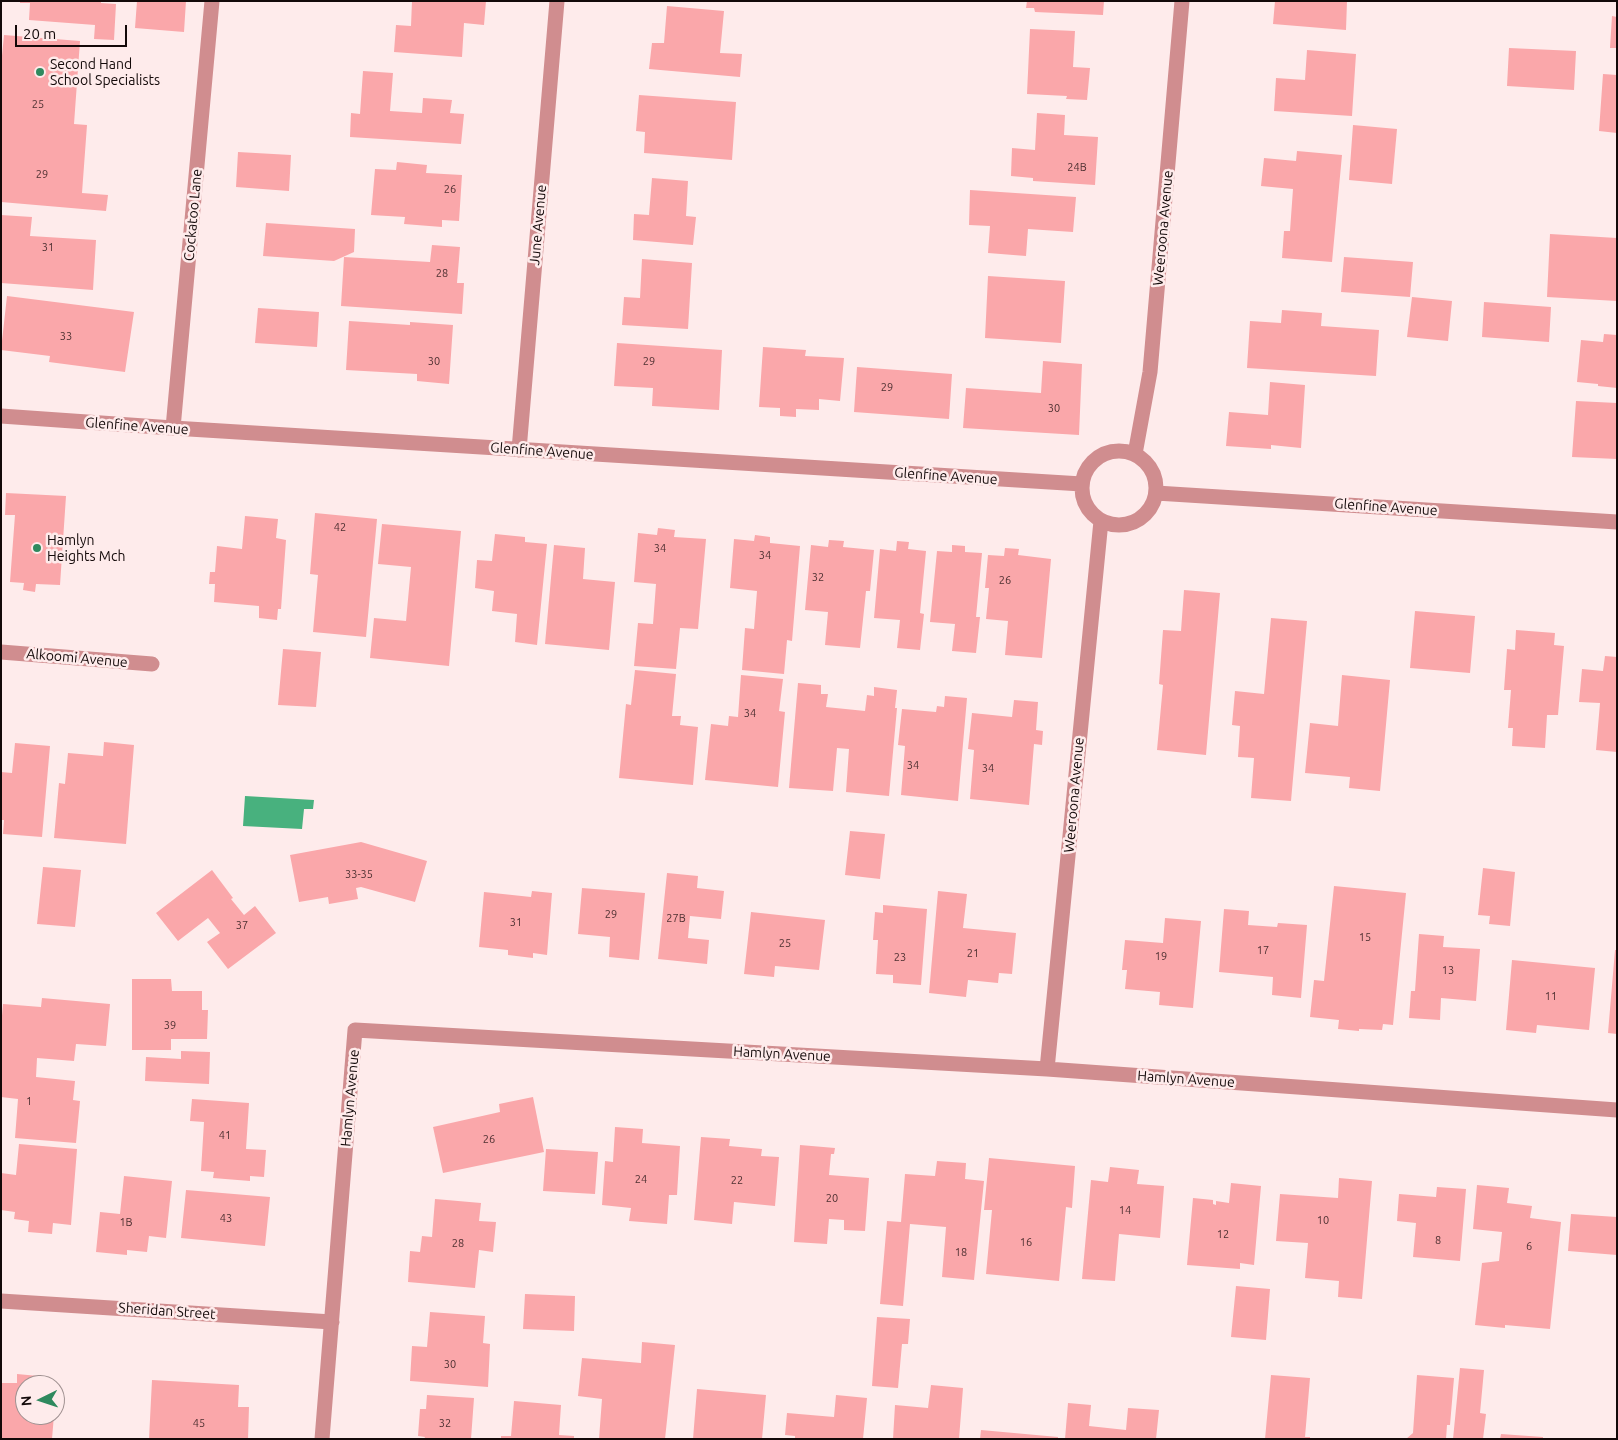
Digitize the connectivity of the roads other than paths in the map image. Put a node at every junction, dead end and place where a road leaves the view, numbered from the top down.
1 (212, 1) edge
2 (557, 1) edge
3 (1182, 1) edge
4 (1, 416) edge
5 (173, 428) junction
6 (519, 450) junction
7 (1135, 454) junction
8 (1082, 484) junction
9 (1156, 493) junction
10 (1101, 520) junction
11 (1617, 522) edge
12 (1, 652) edge
13 (152, 664) dead end
14 (1048, 1069) junction
15 (1617, 1110) edge
16 (1, 1300) edge
17 (332, 1322) junction
18 (322, 1439) edge

1 - 5 street, Cockatoo Lane
2 - 6 street, June Avenue
3 - 7 street, Weeroona Avenue
4 - 5 street, Glenfine Avenue
5 - 6 street, Glenfine Avenue
6 - 8 street, Glenfine Avenue
7 - 8 street
7 - 9 street
8 - 10 street
9 - 10 street
9 - 11 street, Glenfine Avenue
10 - 14 street, Weeroona Avenue
12 - 13 street, Alkoomi Avenue
14 - 15 street, Hamlyn Avenue
14 - 17 street, Hamlyn Avenue
16 - 17 street, Sheridan Street
17 - 18 street, Hamlyn Avenue

